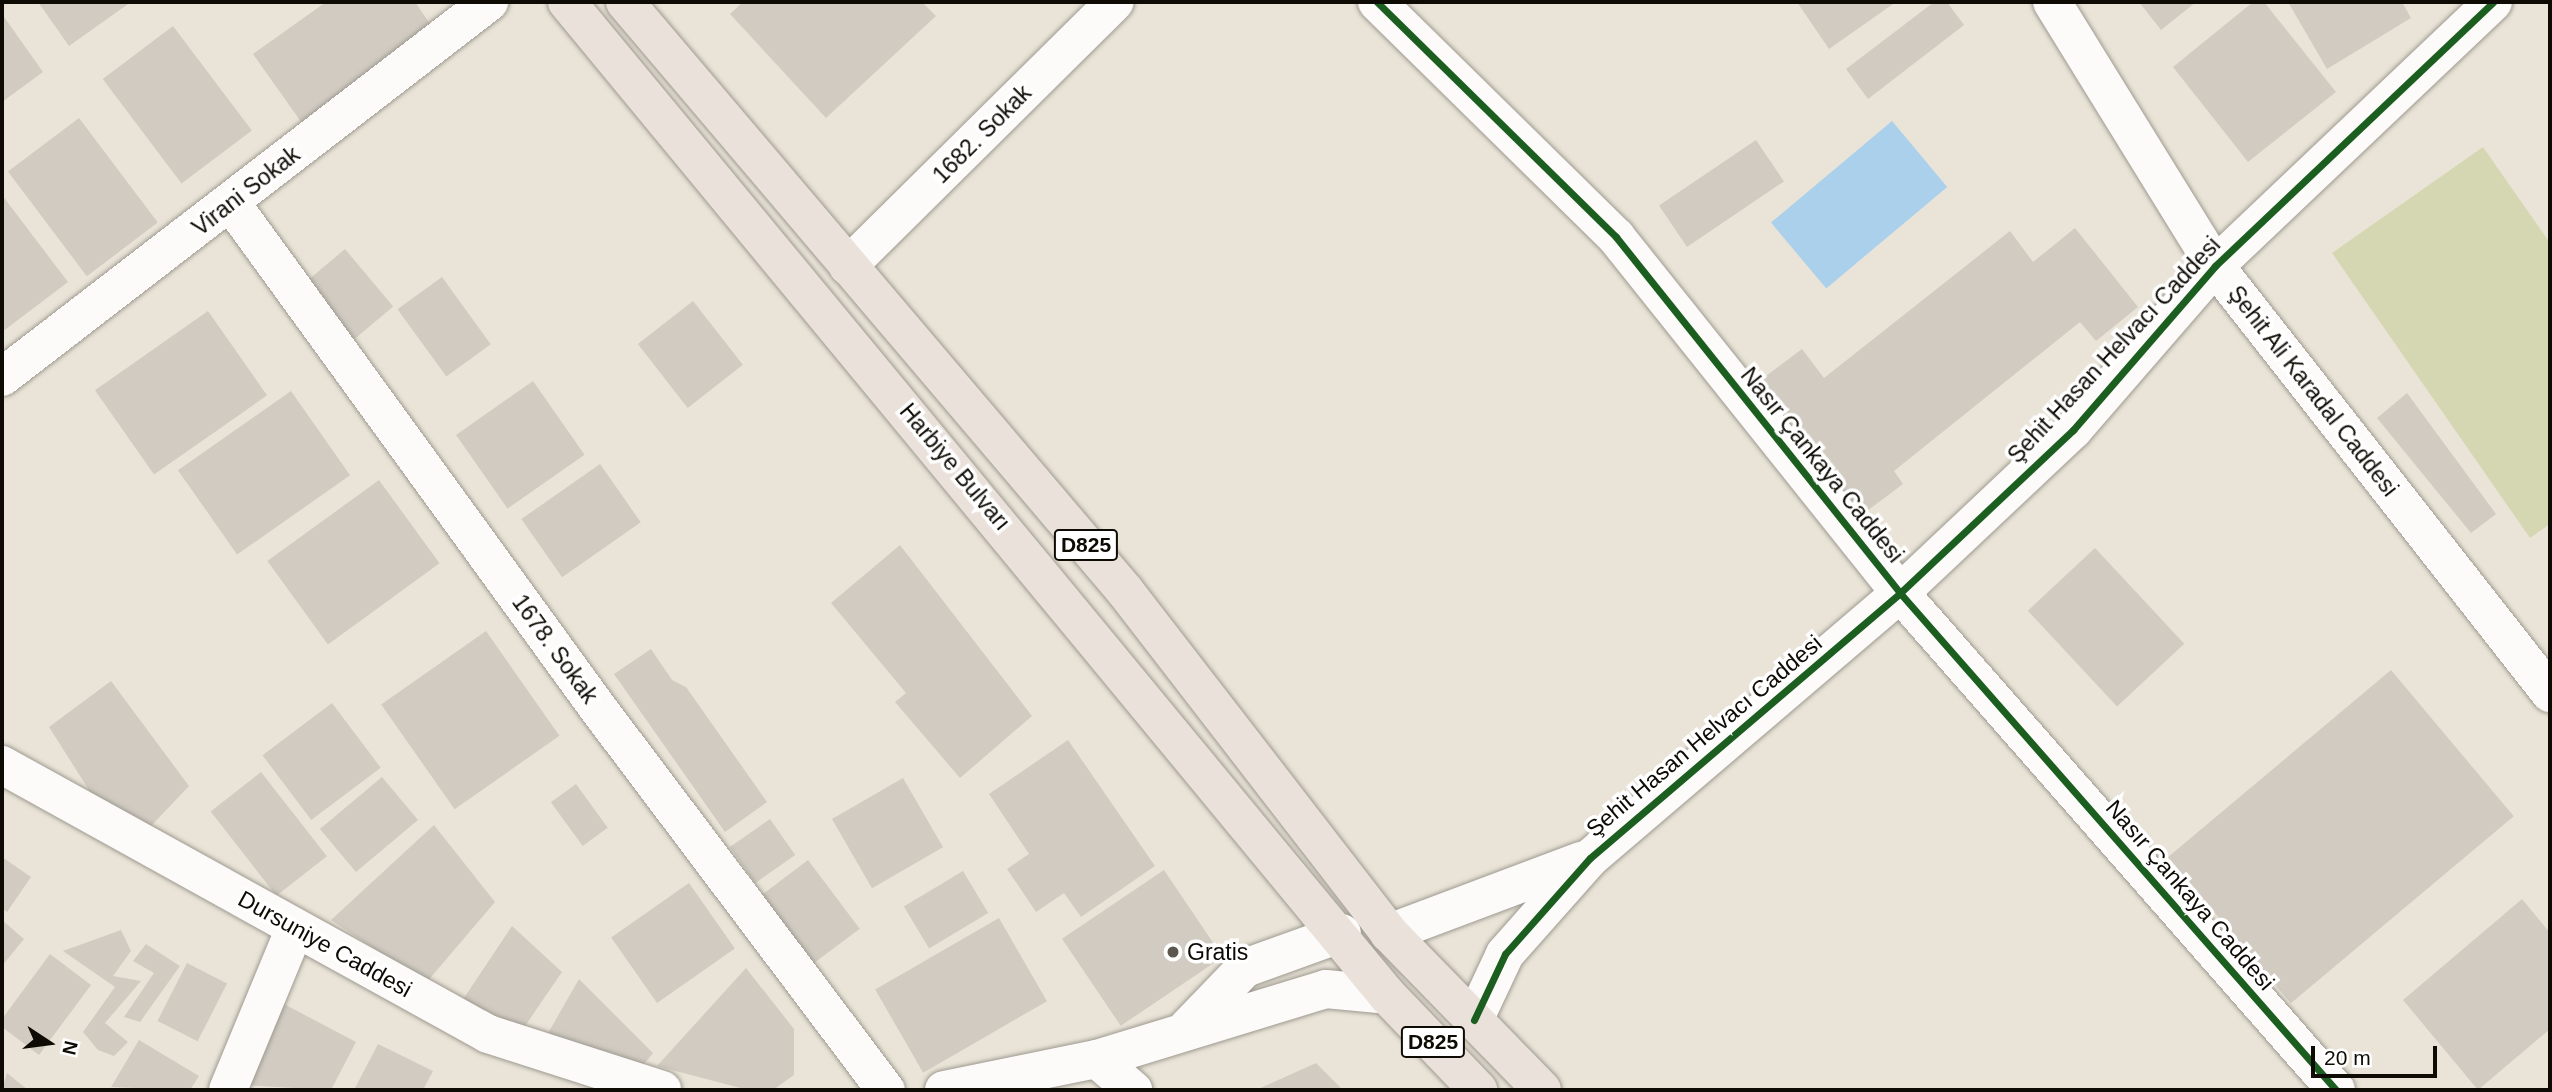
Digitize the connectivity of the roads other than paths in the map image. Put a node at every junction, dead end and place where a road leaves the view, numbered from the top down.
1 (489, 2) edge
2 (567, 2) edge
3 (625, 2) edge
4 (1115, 2) edge
5 (1377, 2) edge
6 (2052, 2) edge
7 (2493, 2) edge
8 (231, 203) junction
9 (848, 265) junction
10 (2215, 266) junction
11 (2, 377) edge
12 (1900, 593) junction
13 (2550, 693) edge
14 (2, 765) edge
15 (1590, 858) junction
16 (295, 928) junction
17 (1342, 933) junction
18 (1389, 933) junction
19 (1387, 995) junction
20 (1474, 1020) junction
21 (1185, 1029) junction
22 (1097, 1059) junction
23 (228, 1090) edge
24 (662, 1090) edge
25 (886, 1090) edge
26 (949, 1090) edge
27 (1133, 1090) edge
28 (1478, 1090) edge
29 (1542, 1090) edge
30 (2336, 1090) edge

1 - 8 street, Virani Sokak
2 - 17 main road, Harbiye Bulvarı / D825
3 - 9 main road, D825
4 - 9 street, 1682. Sokak
5 - 12 street, Nasır Çankaya Caddesi
6 - 10 street, Şehit Ali Karadal Caddesi
7 - 10 street, Şehit Hasan Helvacı Caddesi
8 - 11 street, Virani Sokak
8 - 25 street, 1678. Sokak
9 - 18 main road, D825
10 - 12 street, Şehit Hasan Helvacı Caddesi
10 - 13 street, Şehit Ali Karadal Caddesi
12 - 15 street, Şehit Hasan Helvacı Caddesi
12 - 30 street, Nasır Çankaya Caddesi
14 - 16 street, Dursuniye Caddesi
15 - 18 street, Şehit Hasan Helvacı Caddesi
15 - 20 street, Şehit Hasan Helvacı Caddesi
16 - 23 street
16 - 24 street, Dursuniye Caddesi
17 - 18 main road
17 - 19 main road, Harbiye Bulvarı / D825
17 - 21 street
18 - 19 main road
18 - 20 main road, D825
19 - 20 main road
19 - 21 street
19 - 28 main road, Harbiye Bulvarı / D825
20 - 29 main road, D825
21 - 22 street
22 - 26 street
22 - 27 street

